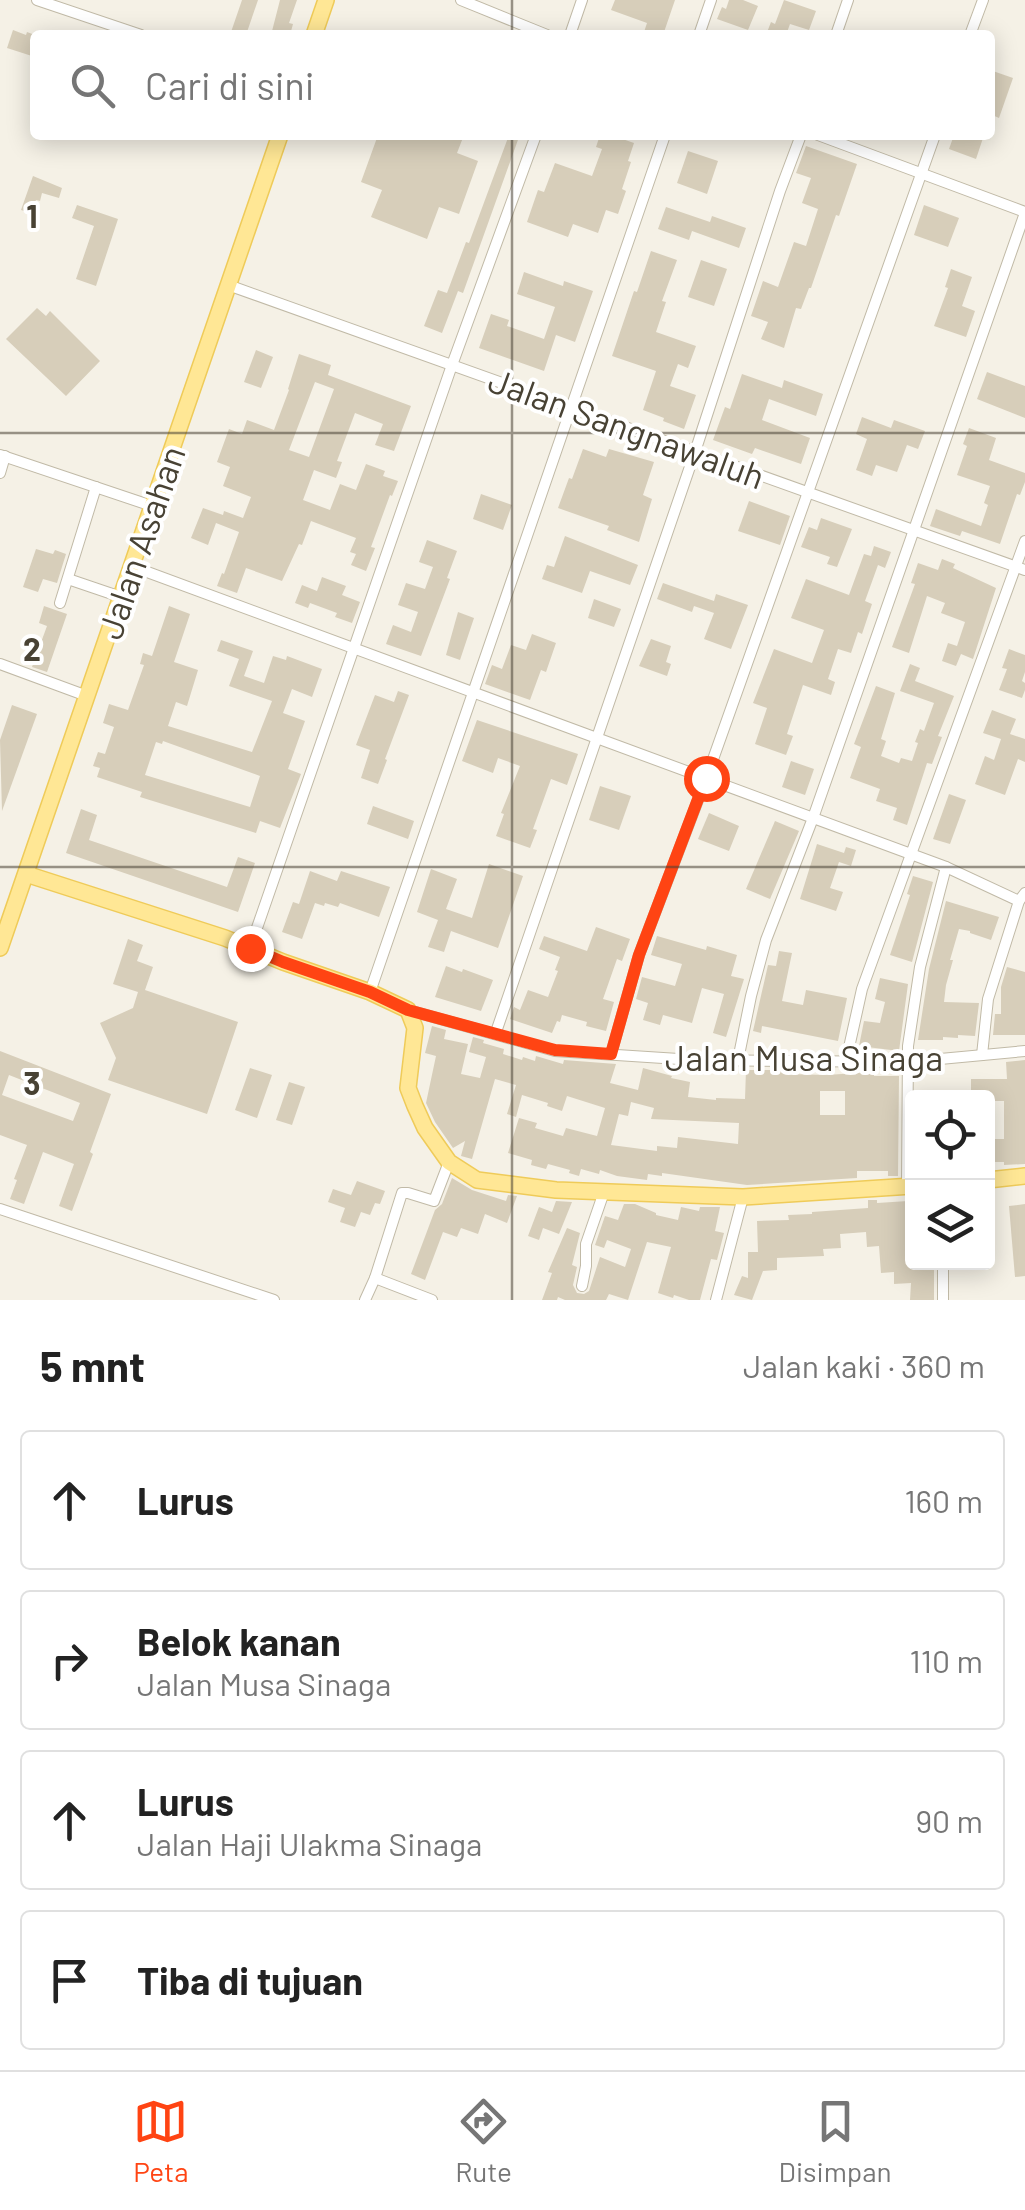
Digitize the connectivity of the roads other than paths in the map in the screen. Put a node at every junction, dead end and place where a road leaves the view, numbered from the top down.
1 (37, 0) edge
2 (326, 0) edge
3 (461, 0) edge
4 (582, 0) edge
5 (710, 0) edge
6 (848, 0) edge
7 (982, 0) edge
8 (126, 30) edge
9 (316, 30) edge
10 (535, 30) edge
11 (572, 30) edge
12 (701, 30) edge
13 (838, 30) edge
14 (972, 30) edge
15 (278, 140) edge
16 (534, 140) edge
17 (663, 140) edge
18 (799, 140) edge
19 (831, 140) edge
20 (933, 140) edge
21 (922, 174) junction
22 (1025, 213) edge
23 (228, 284) junction
24 (452, 365) junction
25 (570, 407) junction
26 (695, 452) junction
27 (2, 455) edge
28 (0, 473) edge
29 (96, 487) junction
30 (808, 492) junction
31 (152, 506) junction
32 (914, 530) junction
33 (1025, 540) edge
34 (132, 566) junction
35 (1020, 569) edge
36 (68, 579) junction
37 (121, 597) junction
38 (60, 603) dead end
39 (354, 649) junction
40 (0, 664) edge
41 (472, 692) junction
42 (87, 696) junction
43 (597, 738) junction
44 (706, 778) junction
45 (813, 818) junction
46 (912, 855) junction
47 (946, 868) junction
48 (26, 874) junction
49 (1022, 897) edge
50 (0, 948) edge
51 (250, 948) junction
52 (370, 992) junction
53 (408, 1010) junction
54 (496, 1032) junction
55 (1025, 1051) edge
56 (611, 1054) junction
57 (982, 1055) junction
58 (738, 1060) junction
59 (846, 1061) junction
60 (908, 1062) junction
61 (449, 1162) junction
62 (1025, 1176) edge
63 (995, 1179) edge
64 (910, 1180) edge
65 (905, 1186) edge
66 (604, 1192) junction
67 (743, 1197) junction
68 (0, 1209) edge
69 (943, 1270) edge
70 (375, 1278) junction
71 (582, 1286) dead end
72 (274, 1300) edge
73 (365, 1300) edge
74 (432, 1300) edge
75 (716, 1300) edge
76 (943, 1300) edge

1 - 8 street
2 - 9 main road
3 - 10 street
4 - 11 street
5 - 12 street
6 - 13 street
7 - 14 street
15 - 23 main road, Jalan Asahan
16 - 24 street
17 - 25 street
18 - 26 street
19 - 21 street
20 - 21 street
21 - 22 street
21 - 30 street
22 - 32 street
23 - 24 street, Jalan Sangnawaluh
23 - 31 main road, Jalan Asahan
24 - 25 street, Jalan Sangnawaluh
24 - 39 street
25 - 26 street, Jalan Sangnawaluh
25 - 41 street
26 - 30 street, Jalan Sangnawaluh
26 - 43 street
27 - 28 street
27 - 29 street
29 - 31 street
29 - 36 street
30 - 32 street, Jalan Sangnawaluh
30 - 44 street
31 - 34 main road, Jalan Asahan
32 - 35 street, Jalan Sangnawaluh
32 - 45 street
33 - 35 street
34 - 37 main road, Jalan Asahan
34 - 39 street
35 - 46 street
36 - 37 street
36 - 38 street
37 - 42 main road, Jalan Asahan
39 - 41 street
39 - 51 street
40 - 42 street
41 - 43 street
41 - 52 street
42 - 48 main road, Jalan Asahan
43 - 44 street
43 - 54 street
44 - 45 street
44 - 56 street
45 - 46 street
45 - 58 street
46 - 47 street
46 - 59 street
47 - 49 street
47 - 60 street
48 - 50 main road, Jalan Asahan
48 - 51 main road
49 - 57 street
51 - 52 main road
52 - 53 main road
53 - 54 street, Jalan Musa Sinaga
53 - 61 main road
54 - 56 street, Jalan Musa Sinaga
55 - 57 street, Jalan Musa Sinaga
56 - 58 street, Jalan Musa Sinaga
57 - 60 street, Jalan Musa Sinaga
58 - 59 street, Jalan Musa Sinaga
59 - 60 street, Jalan Musa Sinaga
60 - 64 street
61 - 66 main road
61 - 70 street
62 - 63 main road
65 - 67 main road
66 - 67 main road
66 - 71 street
67 - 75 street
68 - 72 street
69 - 76 street
70 - 73 street
70 - 74 street

